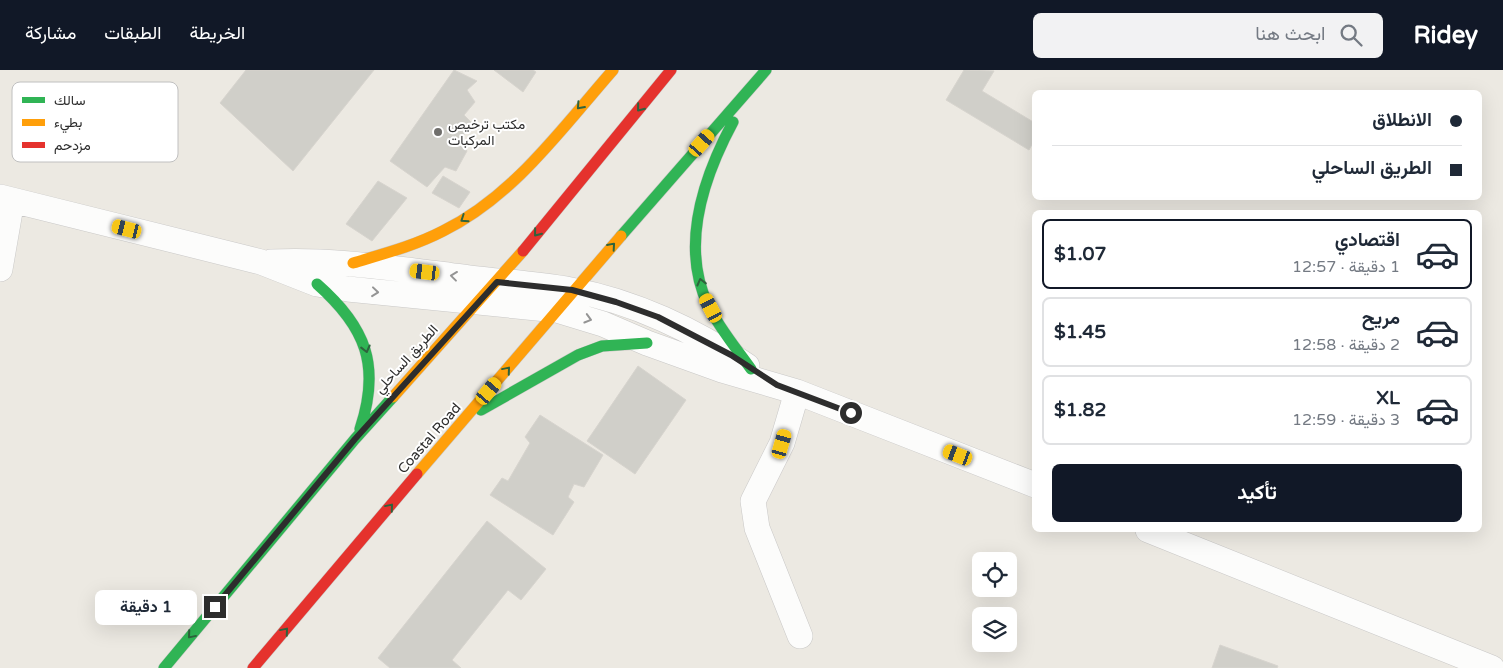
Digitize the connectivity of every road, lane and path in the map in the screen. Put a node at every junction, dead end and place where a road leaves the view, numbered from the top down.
1 (612, 70) edge
2 (671, 70) edge
3 (766, 70) edge
4 (753, 84) junction
5 (6, 199) edge
6 (261, 262) junction
7 (353, 263) junction
8 (0, 269) edge
9 (497, 282) junction
10 (317, 284) junction
11 (572, 290) junction
12 (476, 303) junction
13 (557, 310) junction
14 (647, 343) junction
15 (751, 369) junction
16 (787, 389) junction
17 (466, 418) junction
18 (355, 439) junction
19 (1032, 484) edge
20 (1153, 532) edge
21 (800, 636) dead end
22 (164, 668) edge
23 (253, 668) edge
24 (1492, 668) edge

1 -> 7 highway
2 -> 9 highway, الطريق الساحلي
3 - 4 highway, Coastal Road
11 -> 4 highway, Coastal Road
15 -> 4 highway
5 - 6 street
5 - 8 street
6 - 7 street
6 - 10 street
9 -> 7 street
9 - 11 street
9 - 12 highway, الطريق الساحلي
10 -> 12 street
10 -> 18 highway
11 - 13 highway, Coastal Road
11 - 15 street
12 - 13 street
12 - 18 highway, الطريق الساحلي
13 -> 14 street
17 -> 13 highway, Coastal Road
14 - 16 street
14 - 17 highway
15 - 16 street
16 - 19 street
16 - 21 street
23 -> 17 highway, Coastal Road
18 -> 22 highway, الطريق الساحلي
20 - 24 street

